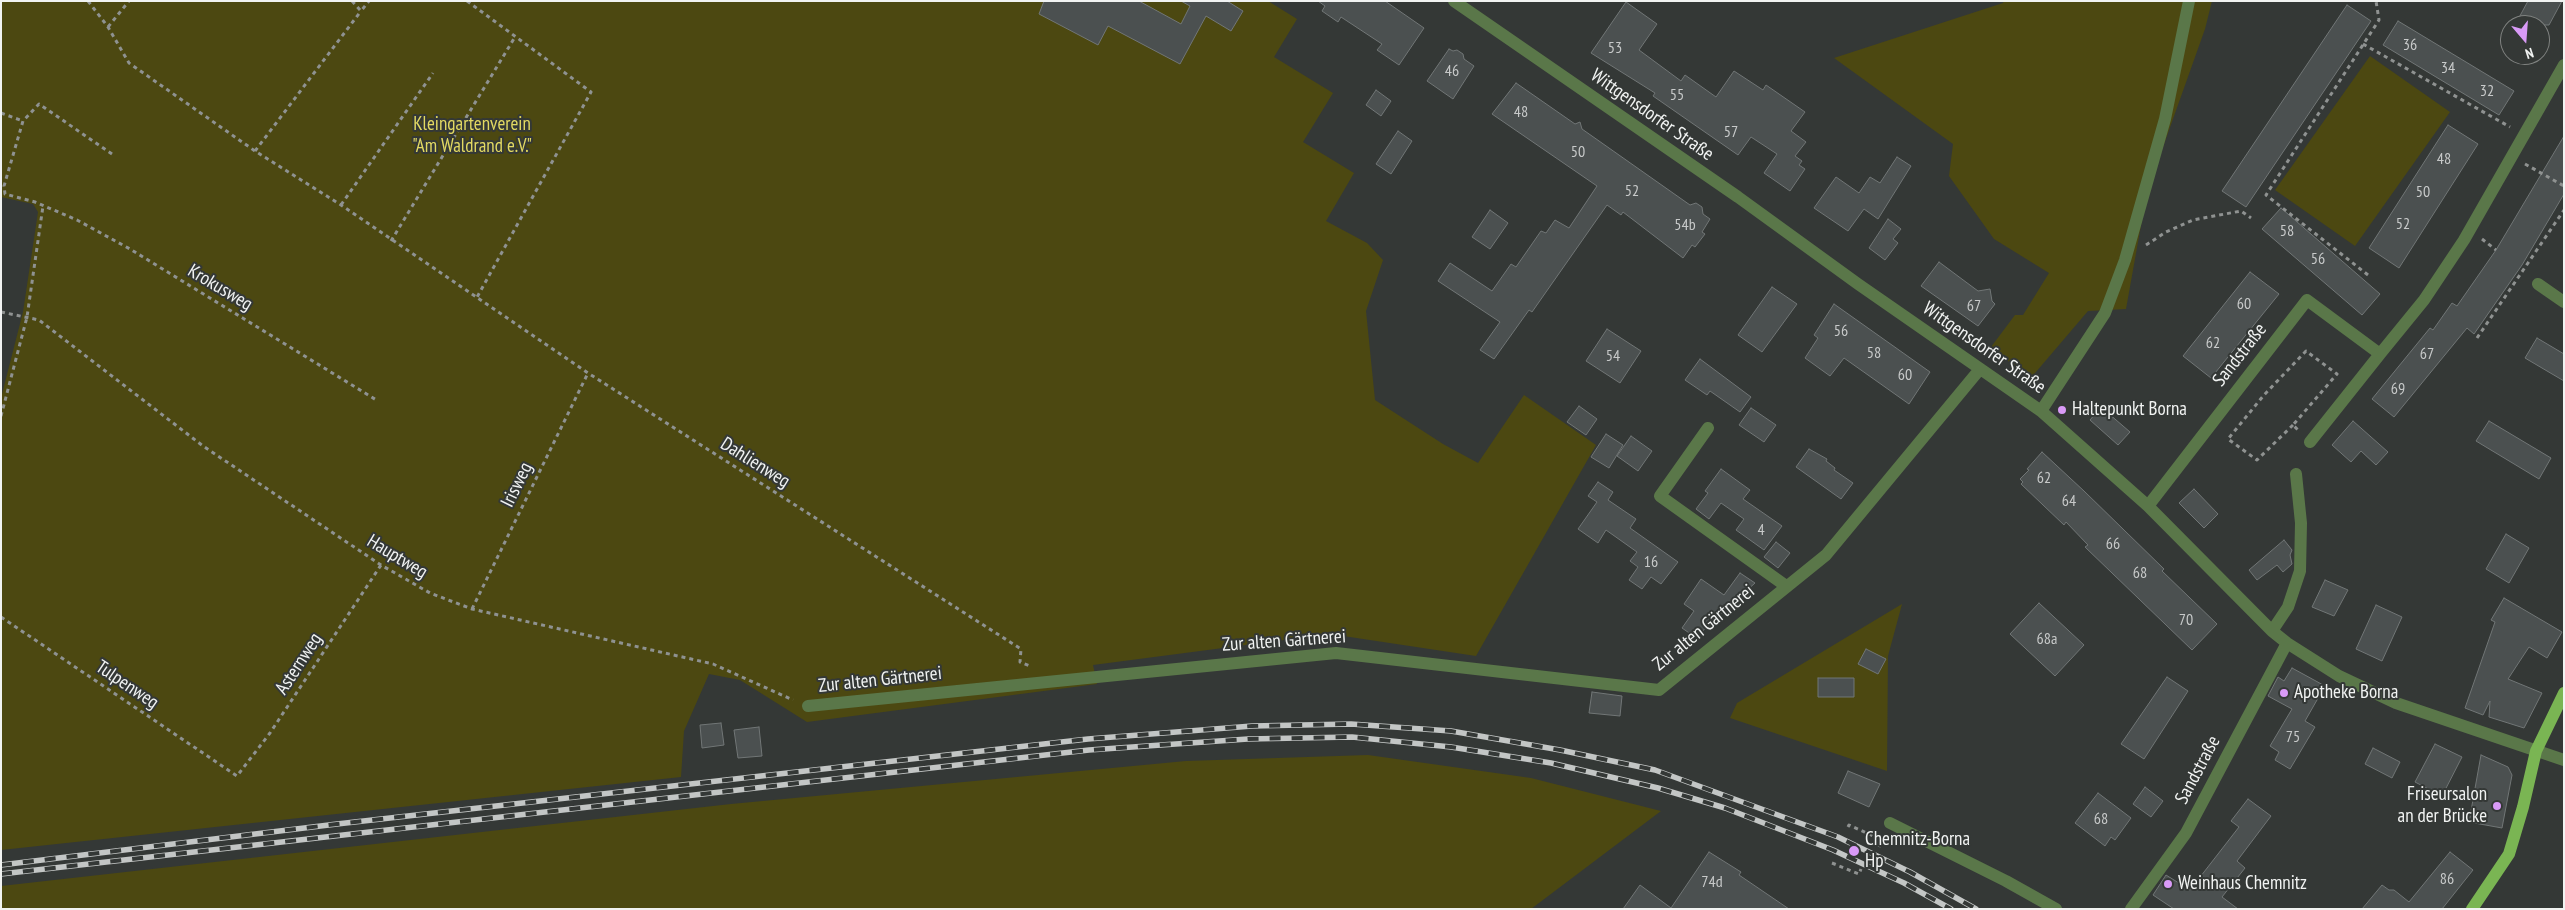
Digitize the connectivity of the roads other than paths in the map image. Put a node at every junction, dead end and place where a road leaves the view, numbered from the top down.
1 (1454, 1) edge
2 (2190, 1) edge
3 (2564, 65) edge
4 (2538, 284) dead end
5 (2564, 302) edge
6 (2380, 354) junction
7 (1980, 369) junction
8 (2041, 411) junction
9 (1708, 428) dead end
10 (2310, 442) road end
11 (2296, 474) dead end
12 (2148, 506) junction
13 (1786, 586) junction
14 (2272, 631) junction
15 (2288, 643) junction
16 (2564, 693) edge
17 (808, 706) road end
18 (2536, 751) junction
19 (2564, 760) edge
20 (1890, 824) dead end
21 (2056, 909) edge
22 (2131, 909) edge
23 (2472, 909) edge

1 - 7 street, Wittgensdorfer Straße
2 - 8 street
3 - 6 street
4 - 5 street
6 - 10 street
6 - 12 street, Sandstraße
7 - 8 street, Wittgensdorfer Straße
7 - 13 street, Zur alten Gärtnerei
8 - 12 street, Wittgensdorfer Straße
9 - 13 street, Zur alten Gärtnerei
11 - 14 street
12 - 14 street, Wittgensdorfer Straße
13 - 17 street, Zur alten Gärtnerei
14 - 15 street, Wittgensdorfer Straße
15 - 18 street, Wittgensdorfer Straße
15 - 22 street, Sandstraße
16 - 18 main road
18 - 19 street, Wittgensdorfer Straße
18 - 23 main road
20 - 21 street

